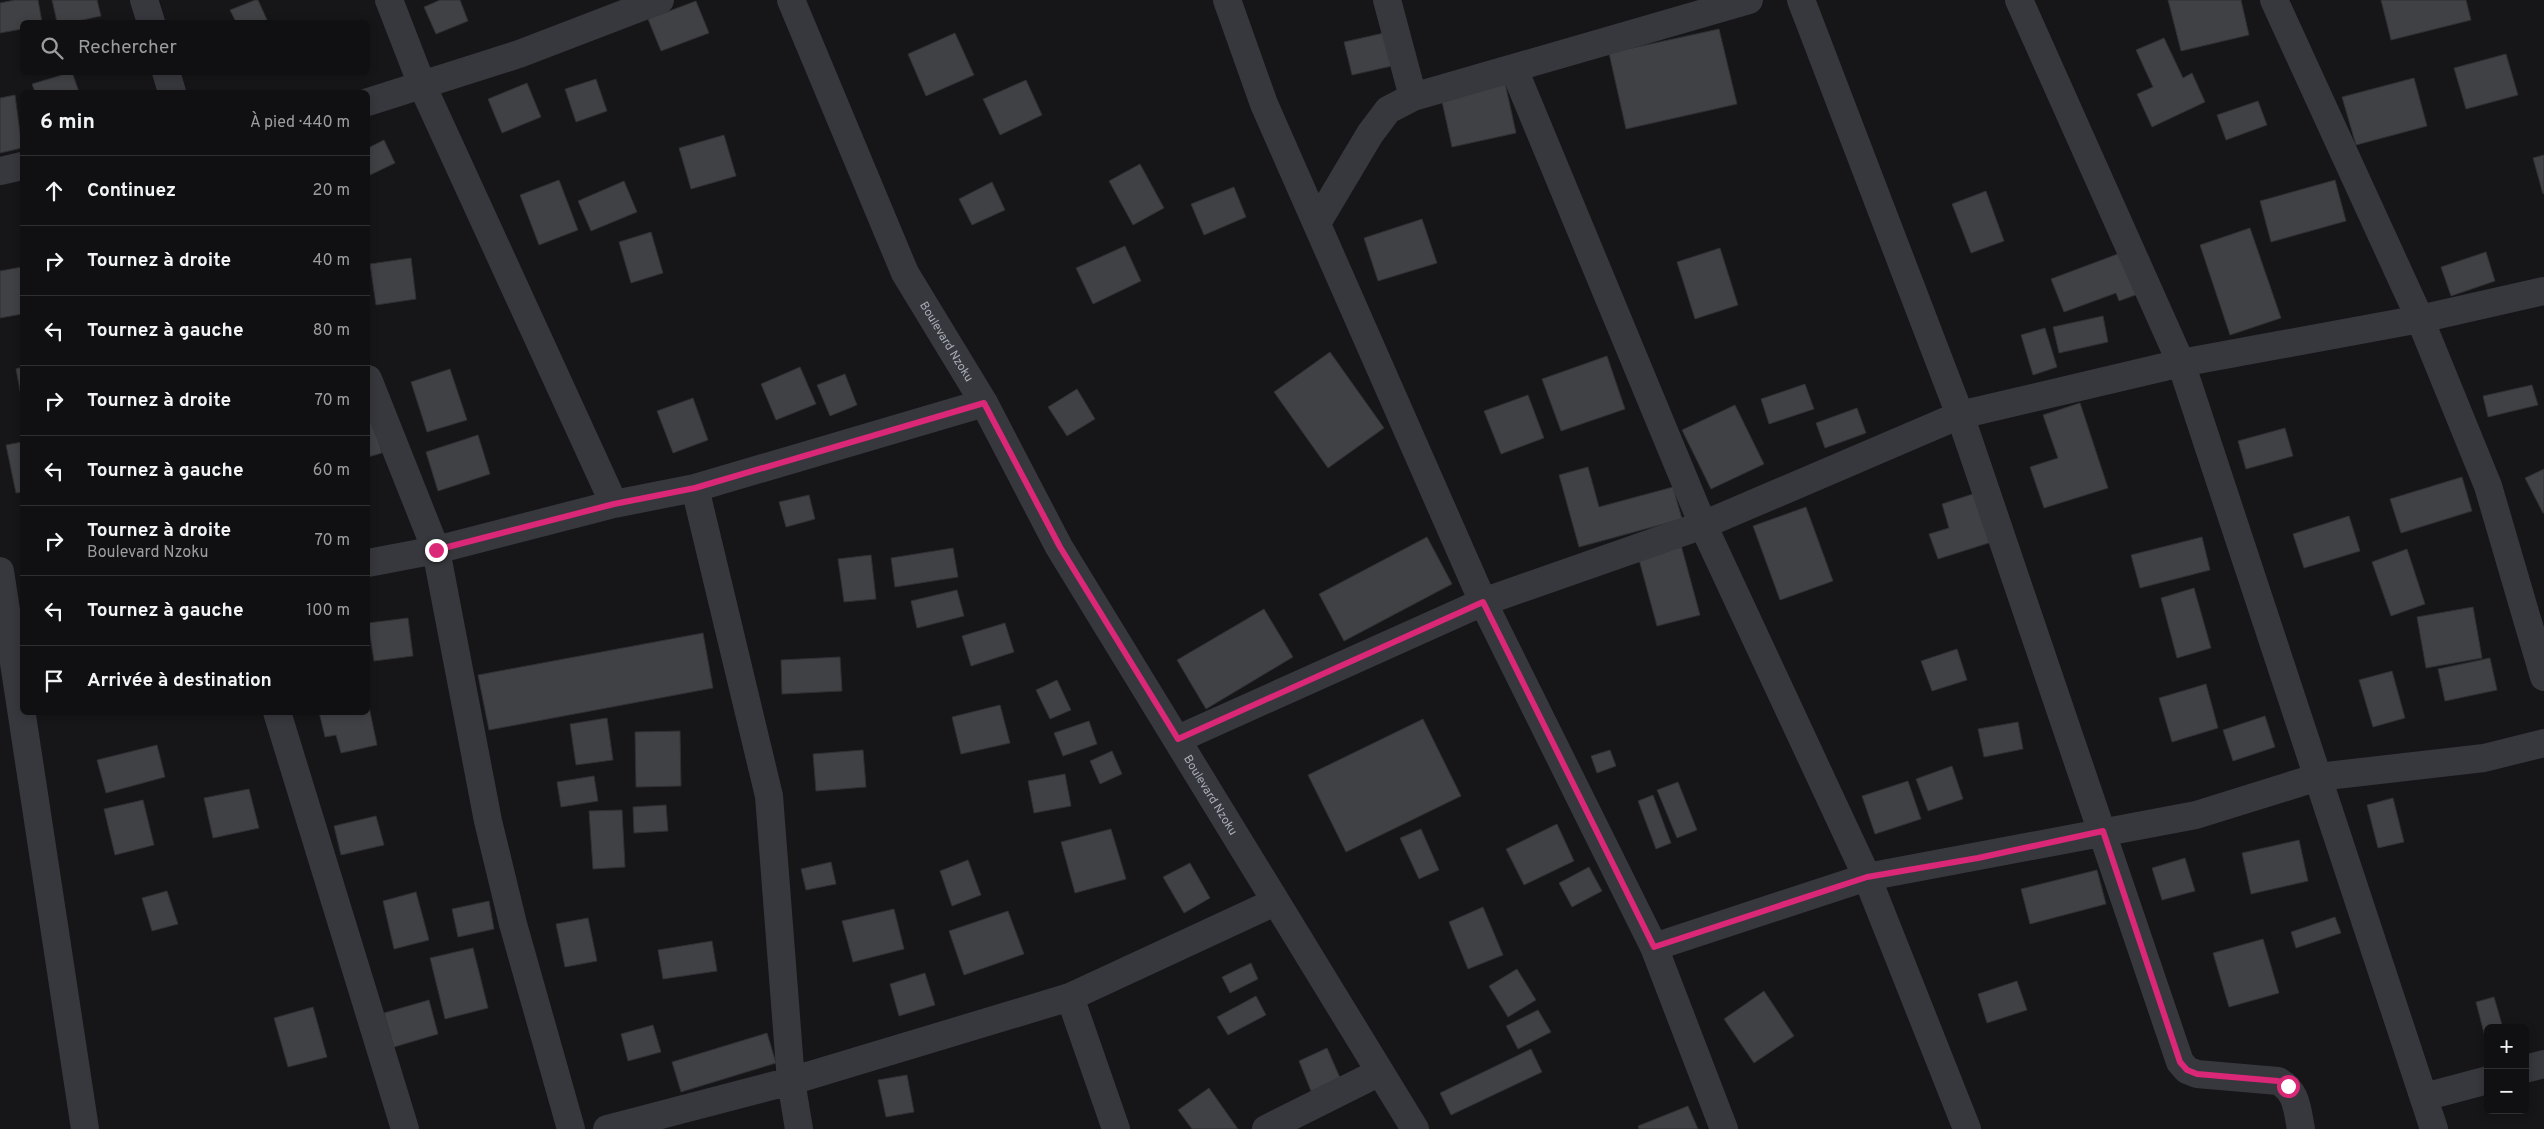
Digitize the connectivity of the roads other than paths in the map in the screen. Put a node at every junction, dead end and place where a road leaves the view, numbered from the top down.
1 (144, 0) edge
2 (389, 0) edge
3 (660, 0) edge
4 (791, 0) edge
5 (1227, 0) edge
6 (1387, 0) edge
7 (1749, 0) edge
8 (1800, 0) edge
9 (2019, 0) edge
10 (2274, 0) edge
11 (150, 20) edge
12 (1514, 69) junction
13 (167, 75) edge
14 (422, 86) junction
15 (171, 90) edge
16 (1413, 98) junction
17 (370, 101) edge
18 (20, 166) edge
19 (0, 170) edge
20 (1317, 223) junction
21 (2544, 291) edge
22 (2420, 319) junction
23 (2182, 363) junction
24 (370, 384) edge
25 (984, 403) junction
26 (1960, 415) junction
27 (695, 488) junction
28 (614, 504) junction
29 (1703, 525) junction
30 (436, 550) junction
31 (370, 563) edge
32 (0, 571) edge
33 (1483, 602) junction
34 (11, 639) edge
35 (2544, 677) edge
36 (20, 699) edge
37 (22, 715) edge
38 (278, 715) edge
39 (1178, 739) junction
40 (2544, 743) edge
41 (2318, 777) junction
42 (2103, 831) junction
43 (1867, 877) junction
44 (1275, 902) junction
45 (1654, 947) junction
46 (1070, 997) junction
47 (2544, 1064) edge
48 (2529, 1068) edge
49 (1380, 1072) junction
50 (791, 1081) junction
51 (2484, 1081) edge
52 (2424, 1097) junction
53 (85, 1129) edge
54 (405, 1129) edge
55 (571, 1129) edge
56 (607, 1129) edge
57 (799, 1129) edge
58 (1116, 1129) edge
59 (1266, 1129) edge
60 (1415, 1129) edge
61 (1724, 1129) edge
62 (1967, 1129) edge
63 (2301, 1129) edge
64 (2434, 1129) edge

1 - 11 street
2 - 14 street
3 - 14 street
4 - 25 street, Boulevard Nzoku
5 - 20 street
6 - 16 street
7 - 12 street
8 - 26 street
9 - 23 street
10 - 22 street
12 - 16 street
12 - 29 street
13 - 15 street
14 - 17 street
14 - 28 street
16 - 20 street
18 - 19 street
20 - 33 street
21 - 22 street
22 - 23 street
22 - 35 street
23 - 26 street
23 - 41 street
24 - 30 street
25 - 27 street
25 - 39 street, Boulevard Nzoku
26 - 29 street
26 - 42 street
27 - 28 street
27 - 50 street
28 - 30 street
29 - 33 street
29 - 43 street
30 - 31 street
30 - 55 street
32 - 34 street
33 - 39 street
33 - 45 street
34 - 36 street
37 - 53 street
38 - 54 street
39 - 44 street, Boulevard Nzoku
40 - 41 street
41 - 42 street
41 - 52 street
42 - 43 street
42 - 63 street
43 - 45 street
43 - 62 street
44 - 46 street
44 - 49 street, Boulevard Nzoku
45 - 61 street
46 - 50 street
46 - 58 street
47 - 48 street
49 - 59 street
49 - 60 street, Boulevard Nzoku
50 - 56 street
50 - 57 street
51 - 52 street
52 - 64 street

